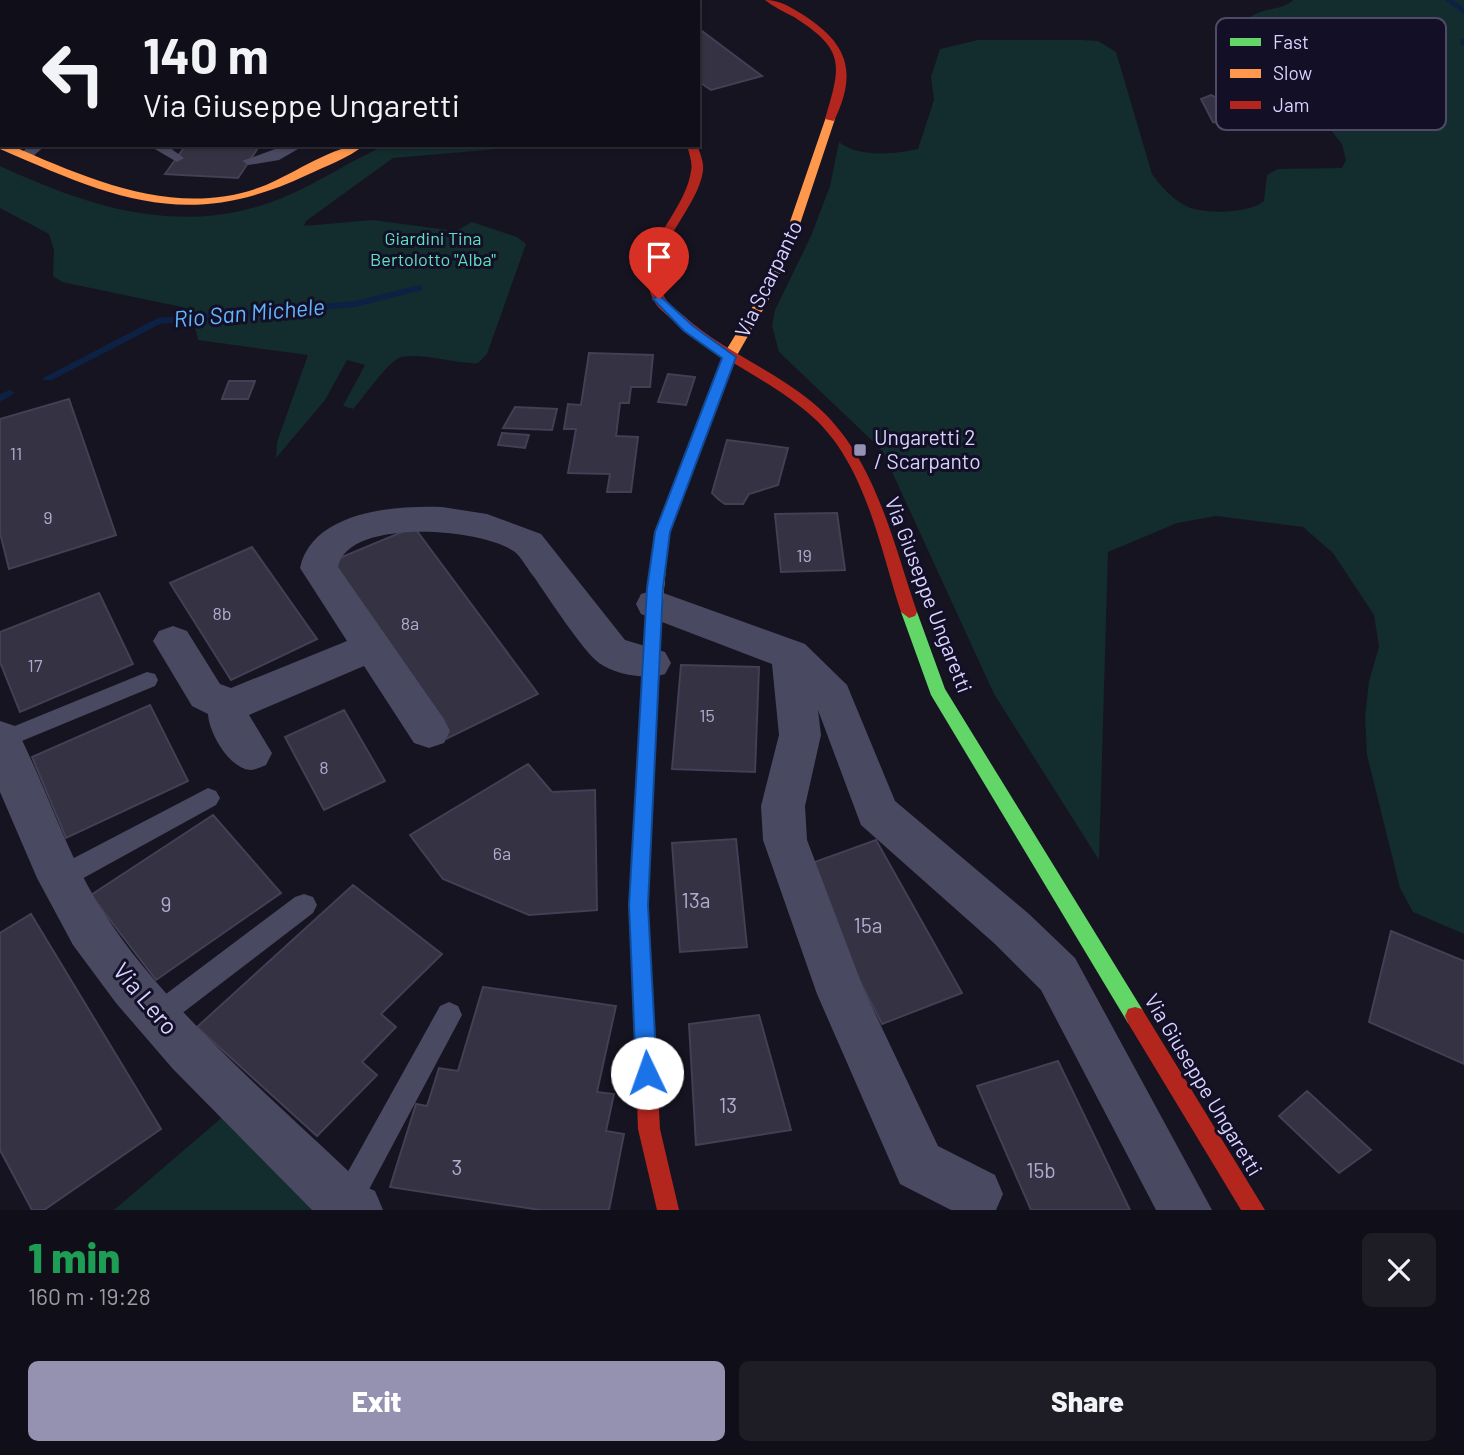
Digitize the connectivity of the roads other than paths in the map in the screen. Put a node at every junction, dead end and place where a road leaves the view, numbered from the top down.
1 (770, 0) edge
2 (13, 147) edge
3 (294, 147) edge
4 (355, 147) edge
5 (692, 147) edge
6 (158, 148) edge
7 (32, 150) edge
8 (179, 155) dead end
9 (251, 159) dead end
10 (729, 357) junction
11 (654, 604) junction
12 (173, 642) dead end
13 (371, 647) junction
14 (791, 655) junction
15 (651, 663) junction
16 (147, 680) dead end
17 (230, 706) junction
18 (429, 731) dead end
19 (0, 740) edge
20 (251, 753) dead end
21 (208, 798) dead end
22 (60, 877) junction
23 (304, 905) dead end
24 (159, 1014) junction
25 (449, 1015) dead end
26 (976, 1194) dead end
27 (351, 1207) edge
28 (668, 1210) edge
29 (1185, 1210) edge
30 (1254, 1210) edge

1 - 10 street, Via Scarpanto
2 - 7 street
3 - 9 lane
4 - 7 street
5 - 10 street, Via Giuseppe Ungaretti
6 - 8 lane
10 - 11 street, Via Scarpanto
10 - 30 street, Via Giuseppe Ungaretti
11 - 14 street
11 - 15 street, Via Scarpanto
12 - 17 street
13 - 15 street
13 - 17 street
13 - 18 street
14 - 26 street
14 - 29 street
15 - 28 street, Via Scarpanto
16 - 19 lane
17 - 20 street
19 - 22 street, Via Lero
21 - 22 lane
22 - 24 street, Via Lero
23 - 24 lane
24 - 27 street, Via Lero
25 - 27 lane

